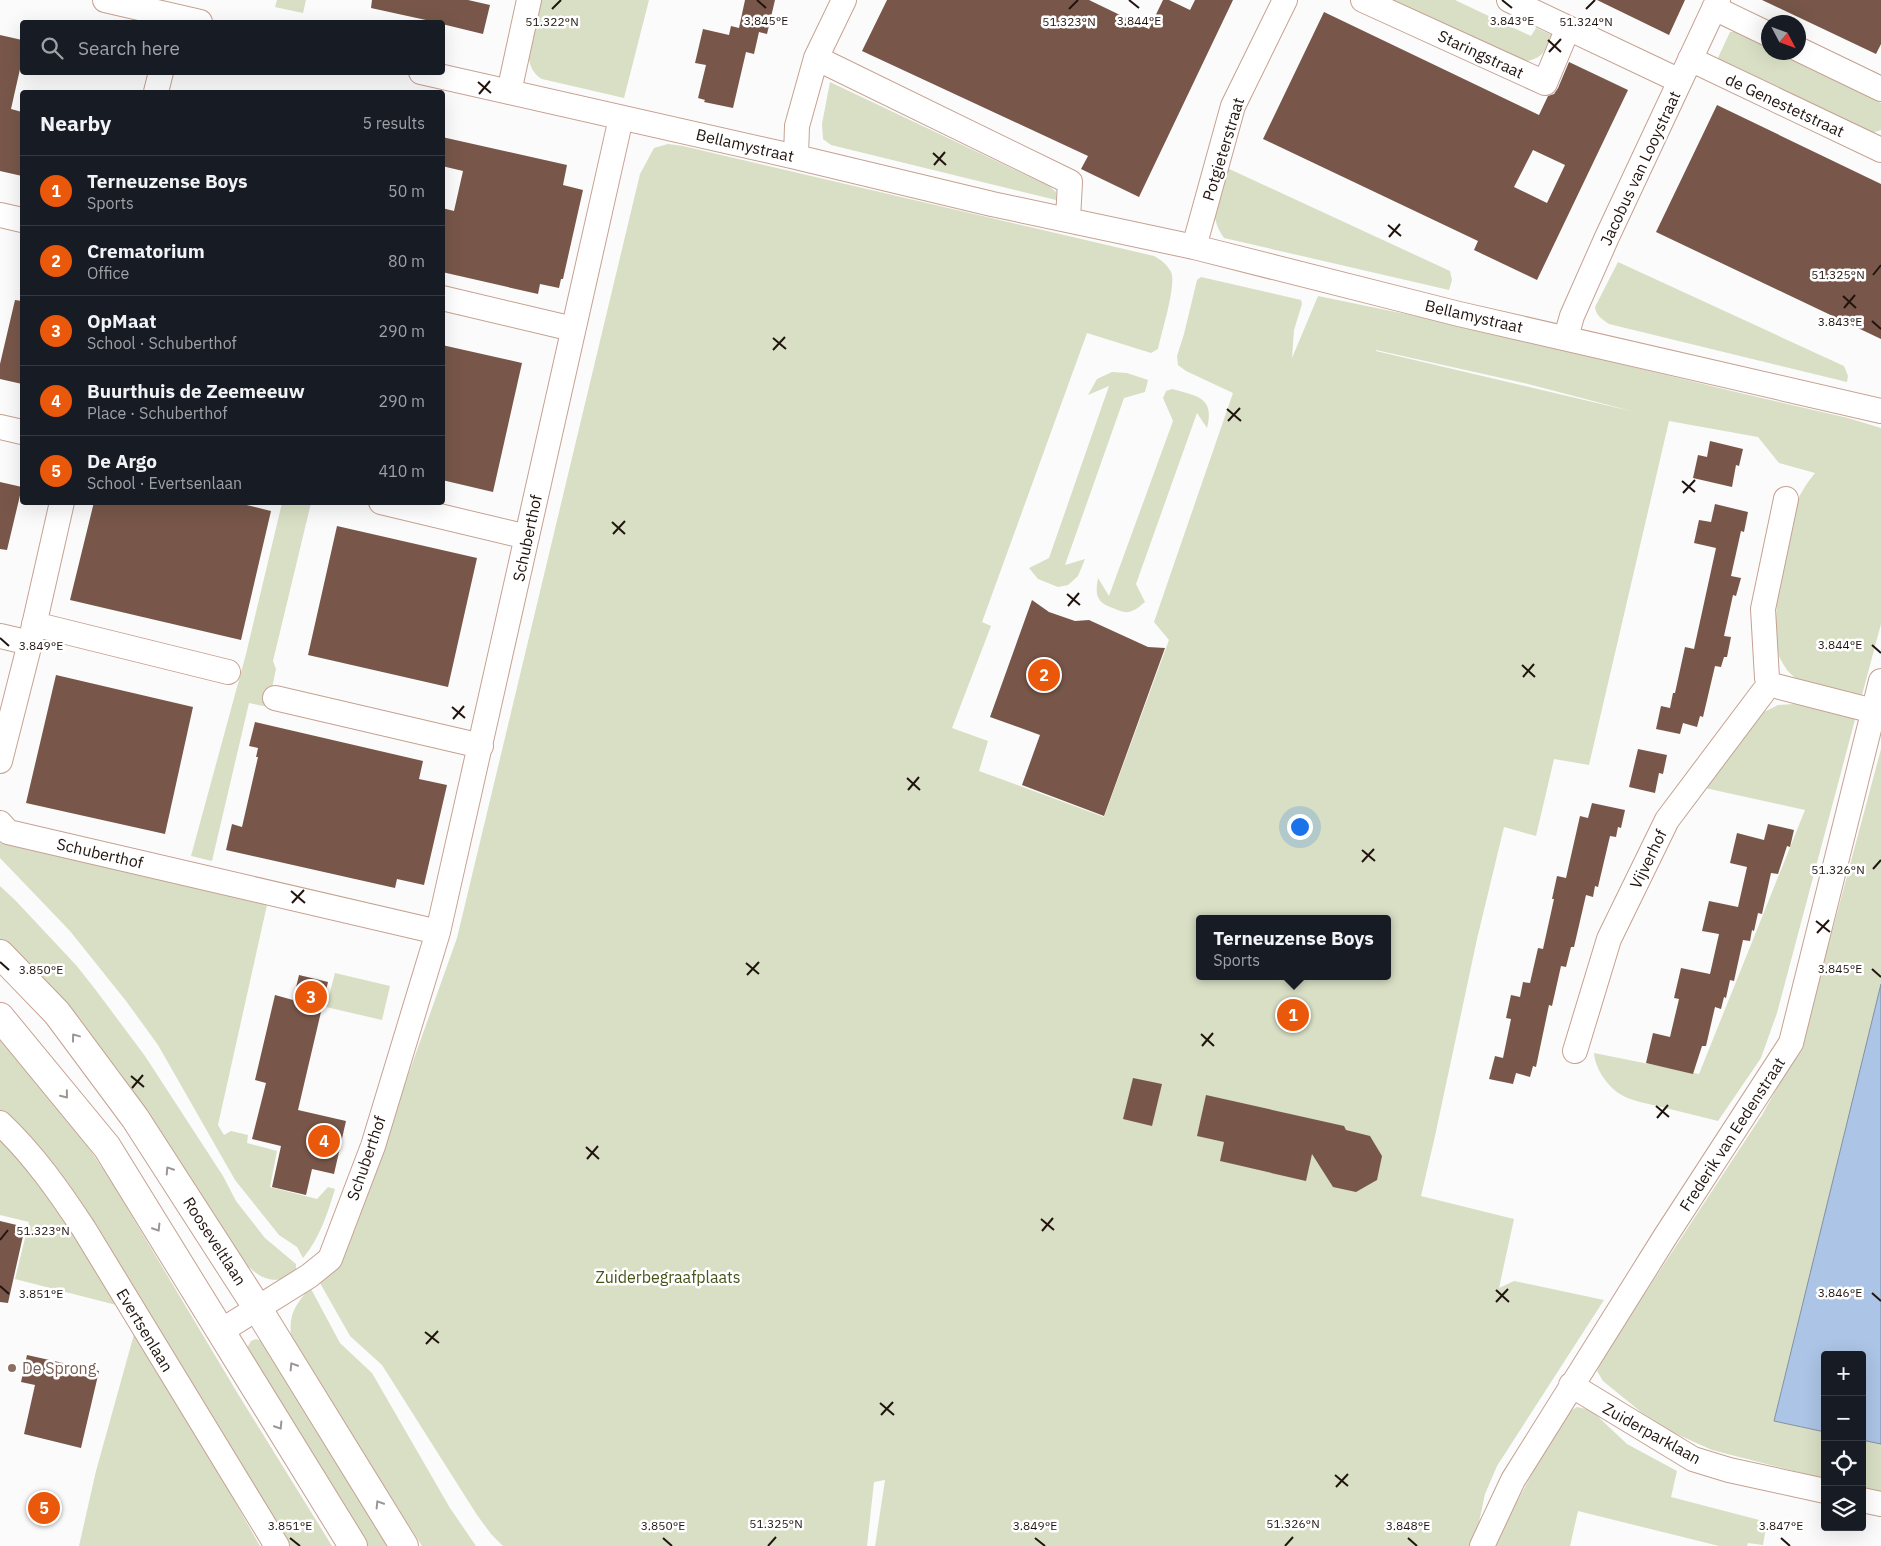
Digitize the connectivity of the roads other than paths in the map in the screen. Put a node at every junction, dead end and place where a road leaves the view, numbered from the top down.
1 (106, 0) edge
2 (529, 0) edge
3 (844, 0) edge
4 (1285, 0) edge
5 (1363, 0) edge
6 (1509, 0) edge
7 (1716, 4) edge
8 (174, 20) edge
9 (1568, 28) junction
10 (1761, 30) edge
11 (1806, 53) edge
12 (816, 58) junction
13 (1690, 60) junction
14 (160, 75) edge
15 (434, 75) edge
16 (1680, 81) junction
17 (1881, 89) edge
18 (156, 90) edge
19 (509, 92) junction
20 (621, 118) junction
21 (1881, 150) edge
22 (796, 157) junction
23 (0, 215) edge
24 (1068, 219) junction
25 (20, 220) edge
26 (1194, 247) junction
27 (445, 299) edge
28 (573, 329) junction
29 (1566, 337) junction
30 (1881, 411) edge
31 (0, 427) edge
32 (20, 432) edge
33 (1786, 500) dead end
34 (61, 505) edge
35 (394, 505) edge
36 (527, 537) junction
37 (32, 633) junction
38 (0, 636) edge
39 (228, 672) dead end
40 (1881, 681) edge
41 (1769, 685) junction
42 (275, 698) dead end
43 (1877, 712) edge
44 (481, 746) junction
45 (0, 762) edge
46 (0, 823) edge
47 (438, 932) junction
48 (0, 954) edge
49 (0, 1017) edge
50 (1575, 1051) dead end
51 (0, 1123) edge
52 (258, 1309) junction
53 (221, 1331) junction
54 (1571, 1385) junction
55 (1821, 1490) edge
56 (1866, 1501) edge
57 (1881, 1504) edge
58 (277, 1546) edge
59 (353, 1546) edge
60 (404, 1546) edge
61 (1482, 1546) edge

1 - 8 street
2 - 19 street
3 - 12 street
4 - 26 street, Potgieterstraat
5 - 9 street, Staringstraat
6 - 9 street
7 - 10 street
7 - 13 street, Jacobus van Looystraat
9 - 16 street
11 - 17 street
12 - 22 street
12 - 24 street
13 - 16 street, Jacobus van Looystraat
13 - 21 street, de Genestetstraat
14 - 18 street
15 - 19 street, Bellamystraat
16 - 29 street, Jacobus van Looystraat
19 - 20 street, Bellamystraat
20 - 22 street, Bellamystraat
20 - 28 street, Schuberthof
22 - 24 street, Bellamystraat
23 - 25 street
24 - 26 street, Bellamystraat
26 - 29 street, Bellamystraat
27 - 28 street
28 - 36 street, Schuberthof
29 - 30 street, Bellamystraat
31 - 32 street
33 - 41 street
34 - 37 street
35 - 36 street
36 - 44 street, Schuberthof
37 - 38 street
37 - 39 street
37 - 45 street
40 - 43 street, Frederik van Eedenstraat
41 - 43 street
41 - 50 street, Vijverhof
42 - 44 street
43 - 54 street, Frederik van Eedenstraat
44 - 47 street, Schuberthof
46 - 47 street, Schuberthof
47 - 52 street, Schuberthof
52 -> 48 main road, Rooseveltlaan
49 -> 53 main road
51 - 58 street, Evertsenlaan
52 - 53 street, Schuberthof
60 -> 52 main road, Rooseveltlaan
53 -> 59 main road
54 - 55 street, Zuiderparklaan
54 - 61 street, Frederik van Eedenstraat
56 - 57 street

